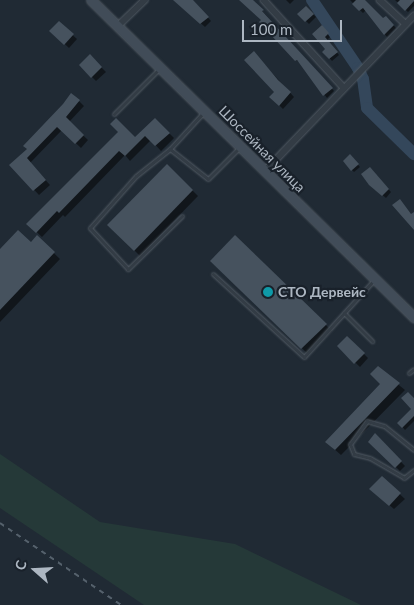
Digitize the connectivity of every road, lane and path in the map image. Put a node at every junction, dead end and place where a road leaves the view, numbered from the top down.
1 (91, 0) edge
2 (96, 0) edge
3 (145, 0) edge
4 (264, 0) edge
5 (380, 0) edge
6 (414, 16) edge
7 (406, 24) junction
8 (119, 25) junction
9 (162, 67) junction
10 (344, 88) junction
11 (204, 111) junction
12 (114, 114) dead end
13 (240, 146) junction
14 (170, 149) junction
15 (268, 168) junction
16 (182, 216) dead end
17 (213, 274) dead end
18 (375, 279) junction
19 (414, 310) edge
20 (344, 313) junction
21 (414, 317) edge
22 (372, 341) dead end
23 (414, 369) edge
24 (409, 373) dead end
25 (414, 450) edge
26 (414, 470) edge

1 - 8 main road, Шоссейная улица
2 - 8 main road, Шоссейная улица
3 - 8 street
4 - 10 street
5 - 7 street
6 - 7 street
7 - 10 street
8 - 9 main road, Шоссейная улица
9 - 11 main road, Шоссейная улица
9 - 12 lane
9 - 15 main road, Шоссейная улица
10 - 15 street
11 - 13 main road, Шоссейная улица
11 - 14 lane
13 - 14 lane
13 - 18 main road, Шоссейная улица
14 - 16 lane
15 - 19 main road, Шоссейная улица
17 - 20 lane
18 - 20 lane
18 - 21 main road, Шоссейная улица
20 - 22 lane
23 - 24 lane
25 - 26 lane

